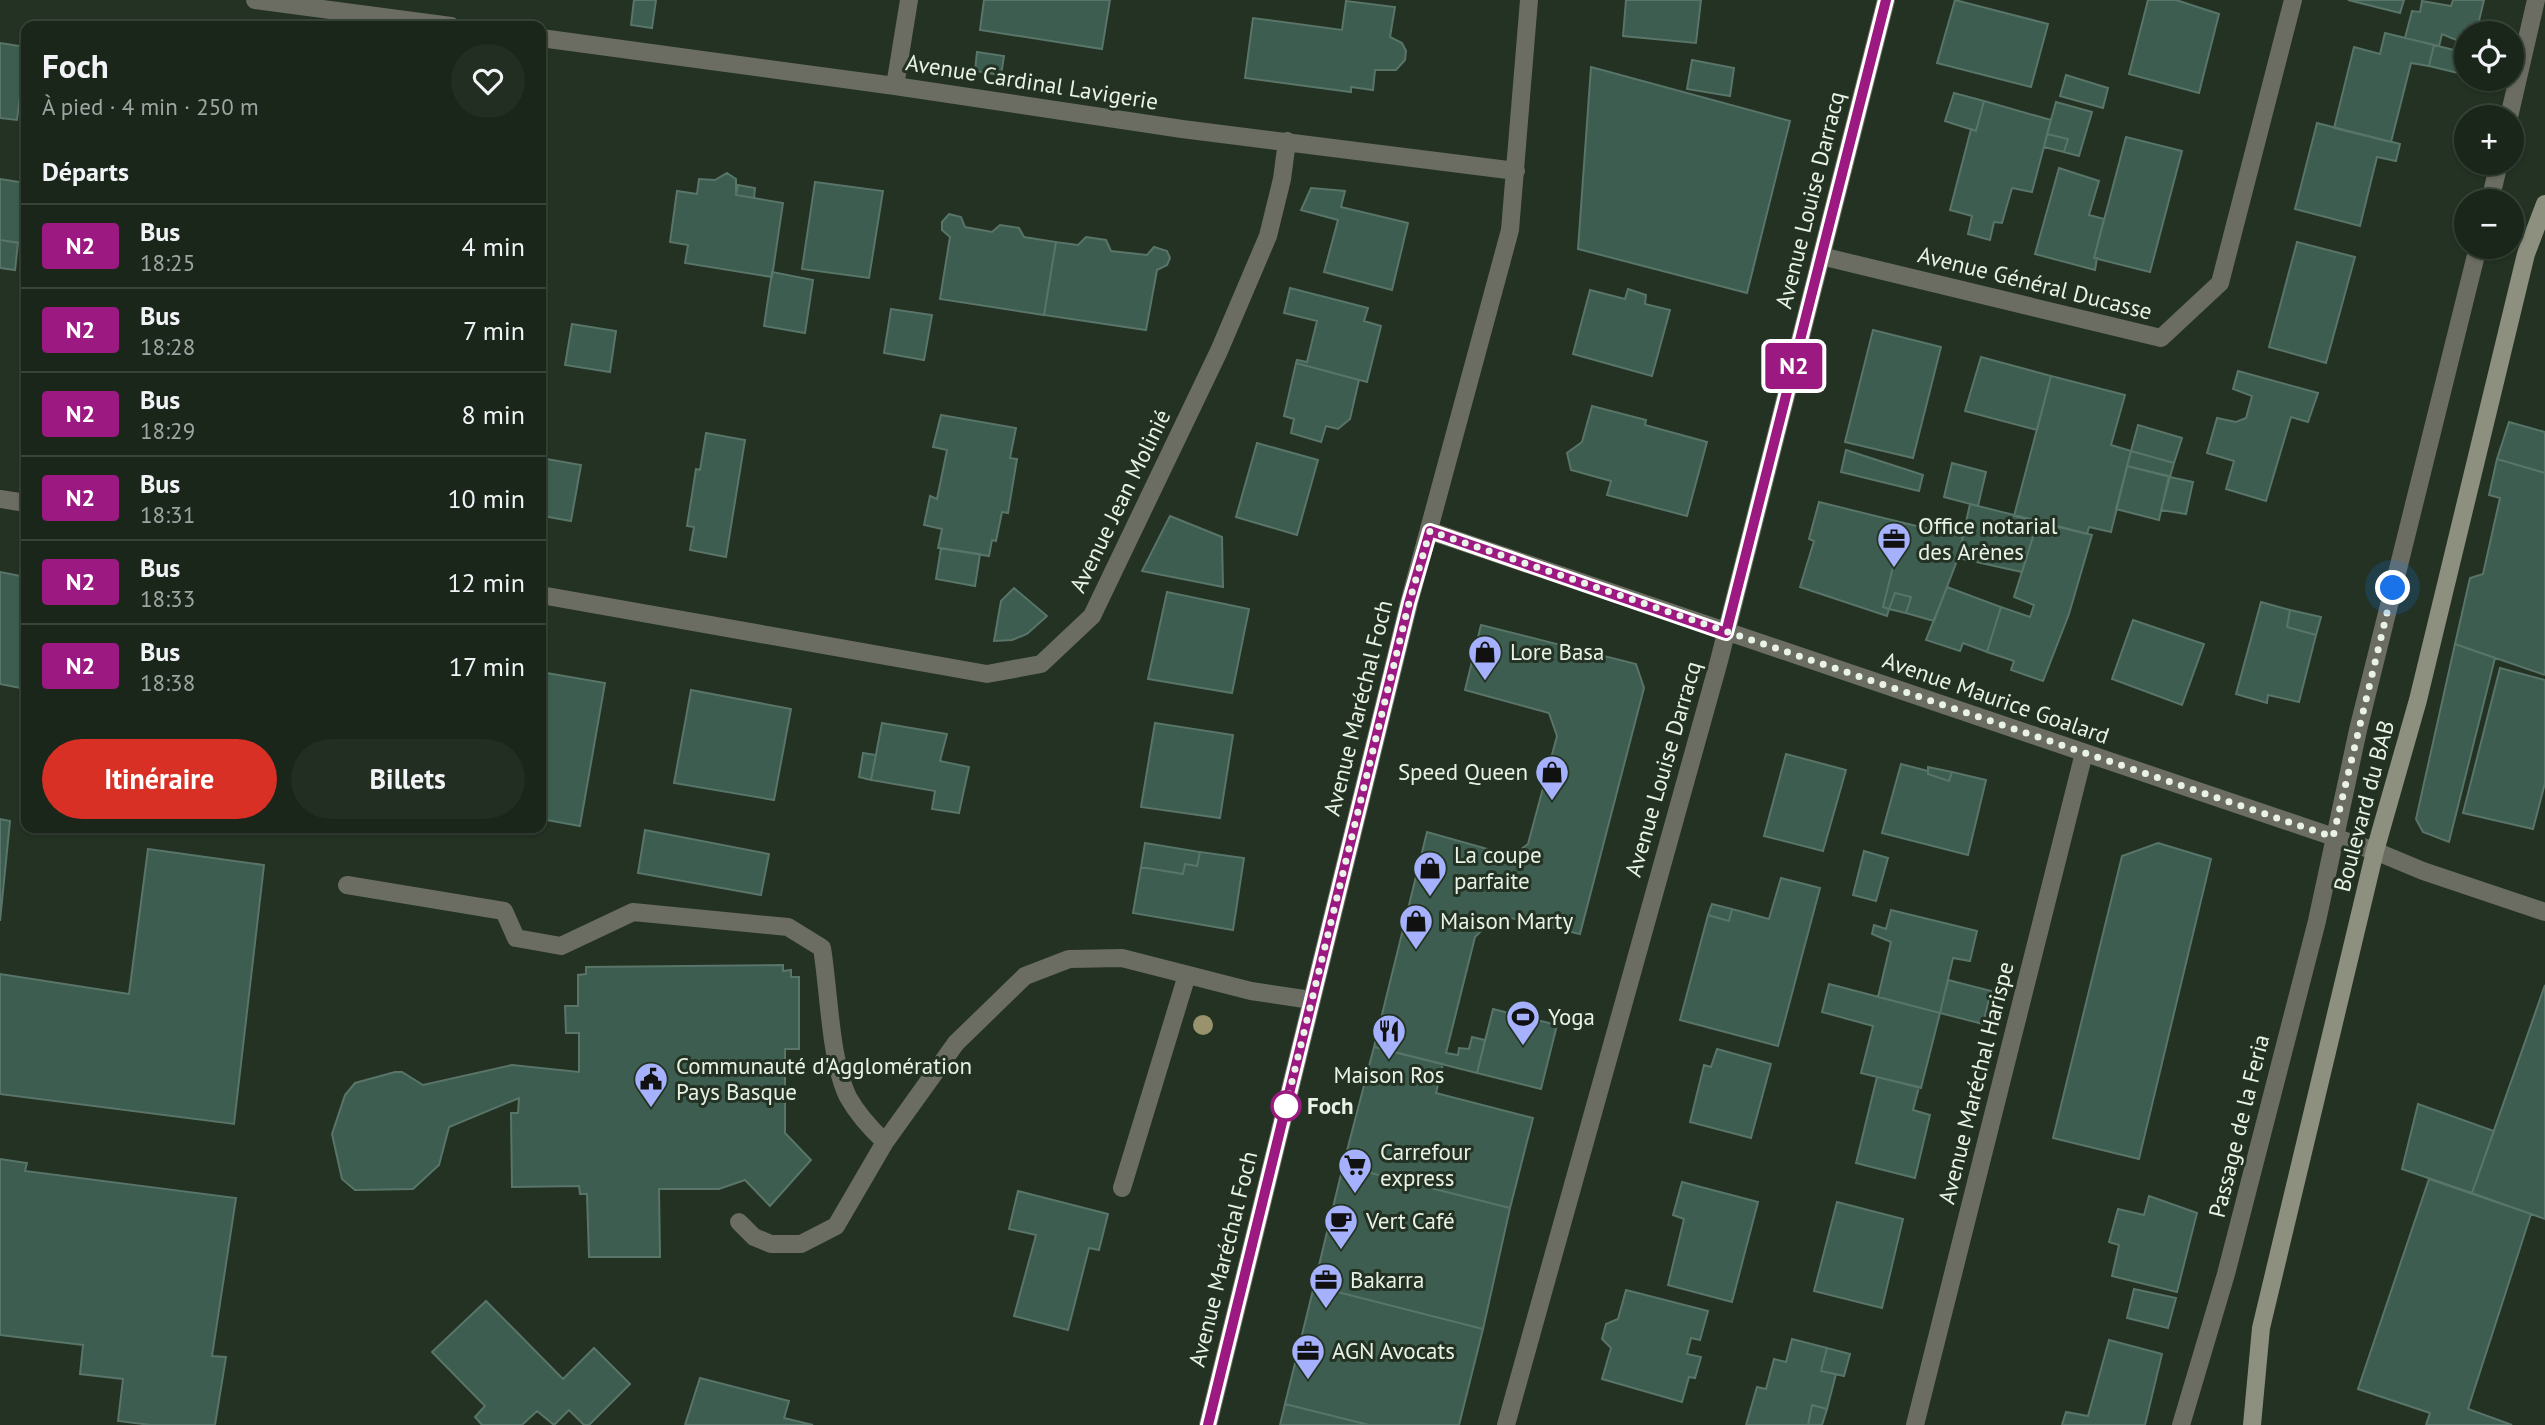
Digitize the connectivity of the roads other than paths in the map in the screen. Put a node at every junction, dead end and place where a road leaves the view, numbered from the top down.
1 (255, 0) edge
2 (909, 0) edge
3 (1529, 0) edge
4 (1886, 0) edge
5 (2293, 0) edge
6 (2536, 0) edge
7 (412, 21) edge
8 (546, 39) edge
9 (895, 86) junction
10 (2512, 105) edge
11 (1287, 141) junction
12 (1516, 171) junction
13 (2545, 204) edge
14 (1821, 256) junction
15 (2475, 259) edge
16 (0, 499) edge
17 (21, 502) edge
18 (1430, 531) junction
19 (546, 596) edge
20 (1726, 633) junction
21 (2084, 753) junction
22 (2333, 837) junction
23 (2375, 851) junction
24 (347, 885) dead end
25 (2545, 912) edge
26 (1187, 975) junction
27 (1311, 1000) junction
28 (885, 1142) junction
29 (1122, 1188) dead end
30 (739, 1222) dead end
31 (1208, 1425) edge
32 (1506, 1425) edge
33 (1915, 1425) edge
34 (2181, 1425) edge
35 (2252, 1425) edge

1 - 7 street
2 - 9 street
3 - 12 street, Avenue Maréchal Foch
4 - 14 street, Avenue Louise Darracq
5 - 14 street, Avenue Général Ducasse
6 - 10 street
8 - 9 street, Avenue Cardinal Lavigerie
9 - 11 street, Avenue Cardinal Lavigerie
11 - 12 street, Avenue Cardinal Lavigerie
11 - 19 street, Avenue Jean Molinié
12 - 18 street, Avenue Maréchal Foch
13 - 23 main road, Boulevard du BAB
14 - 20 street, Avenue Louise Darracq
15 - 22 street, Boulevard du BAB
16 - 17 street
18 - 20 street, Avenue Maurice Goalard
18 - 27 street, Avenue Maréchal Foch
20 - 21 street, Avenue Maurice Goalard
20 - 32 street, Avenue Louise Darracq
21 - 22 street, Avenue Maurice Goalard
21 - 33 street, Avenue Maréchal Harispe
22 - 23 street, Avenue Maurice Goalard
22 - 34 street, Passage de la Feria
23 - 25 street, Avenue Maurice Goalard
23 - 35 main road, Boulevard du BAB
24 - 28 street
26 - 27 street
26 - 28 street
26 - 29 street
27 - 31 street, Avenue Maréchal Foch
28 - 30 street

